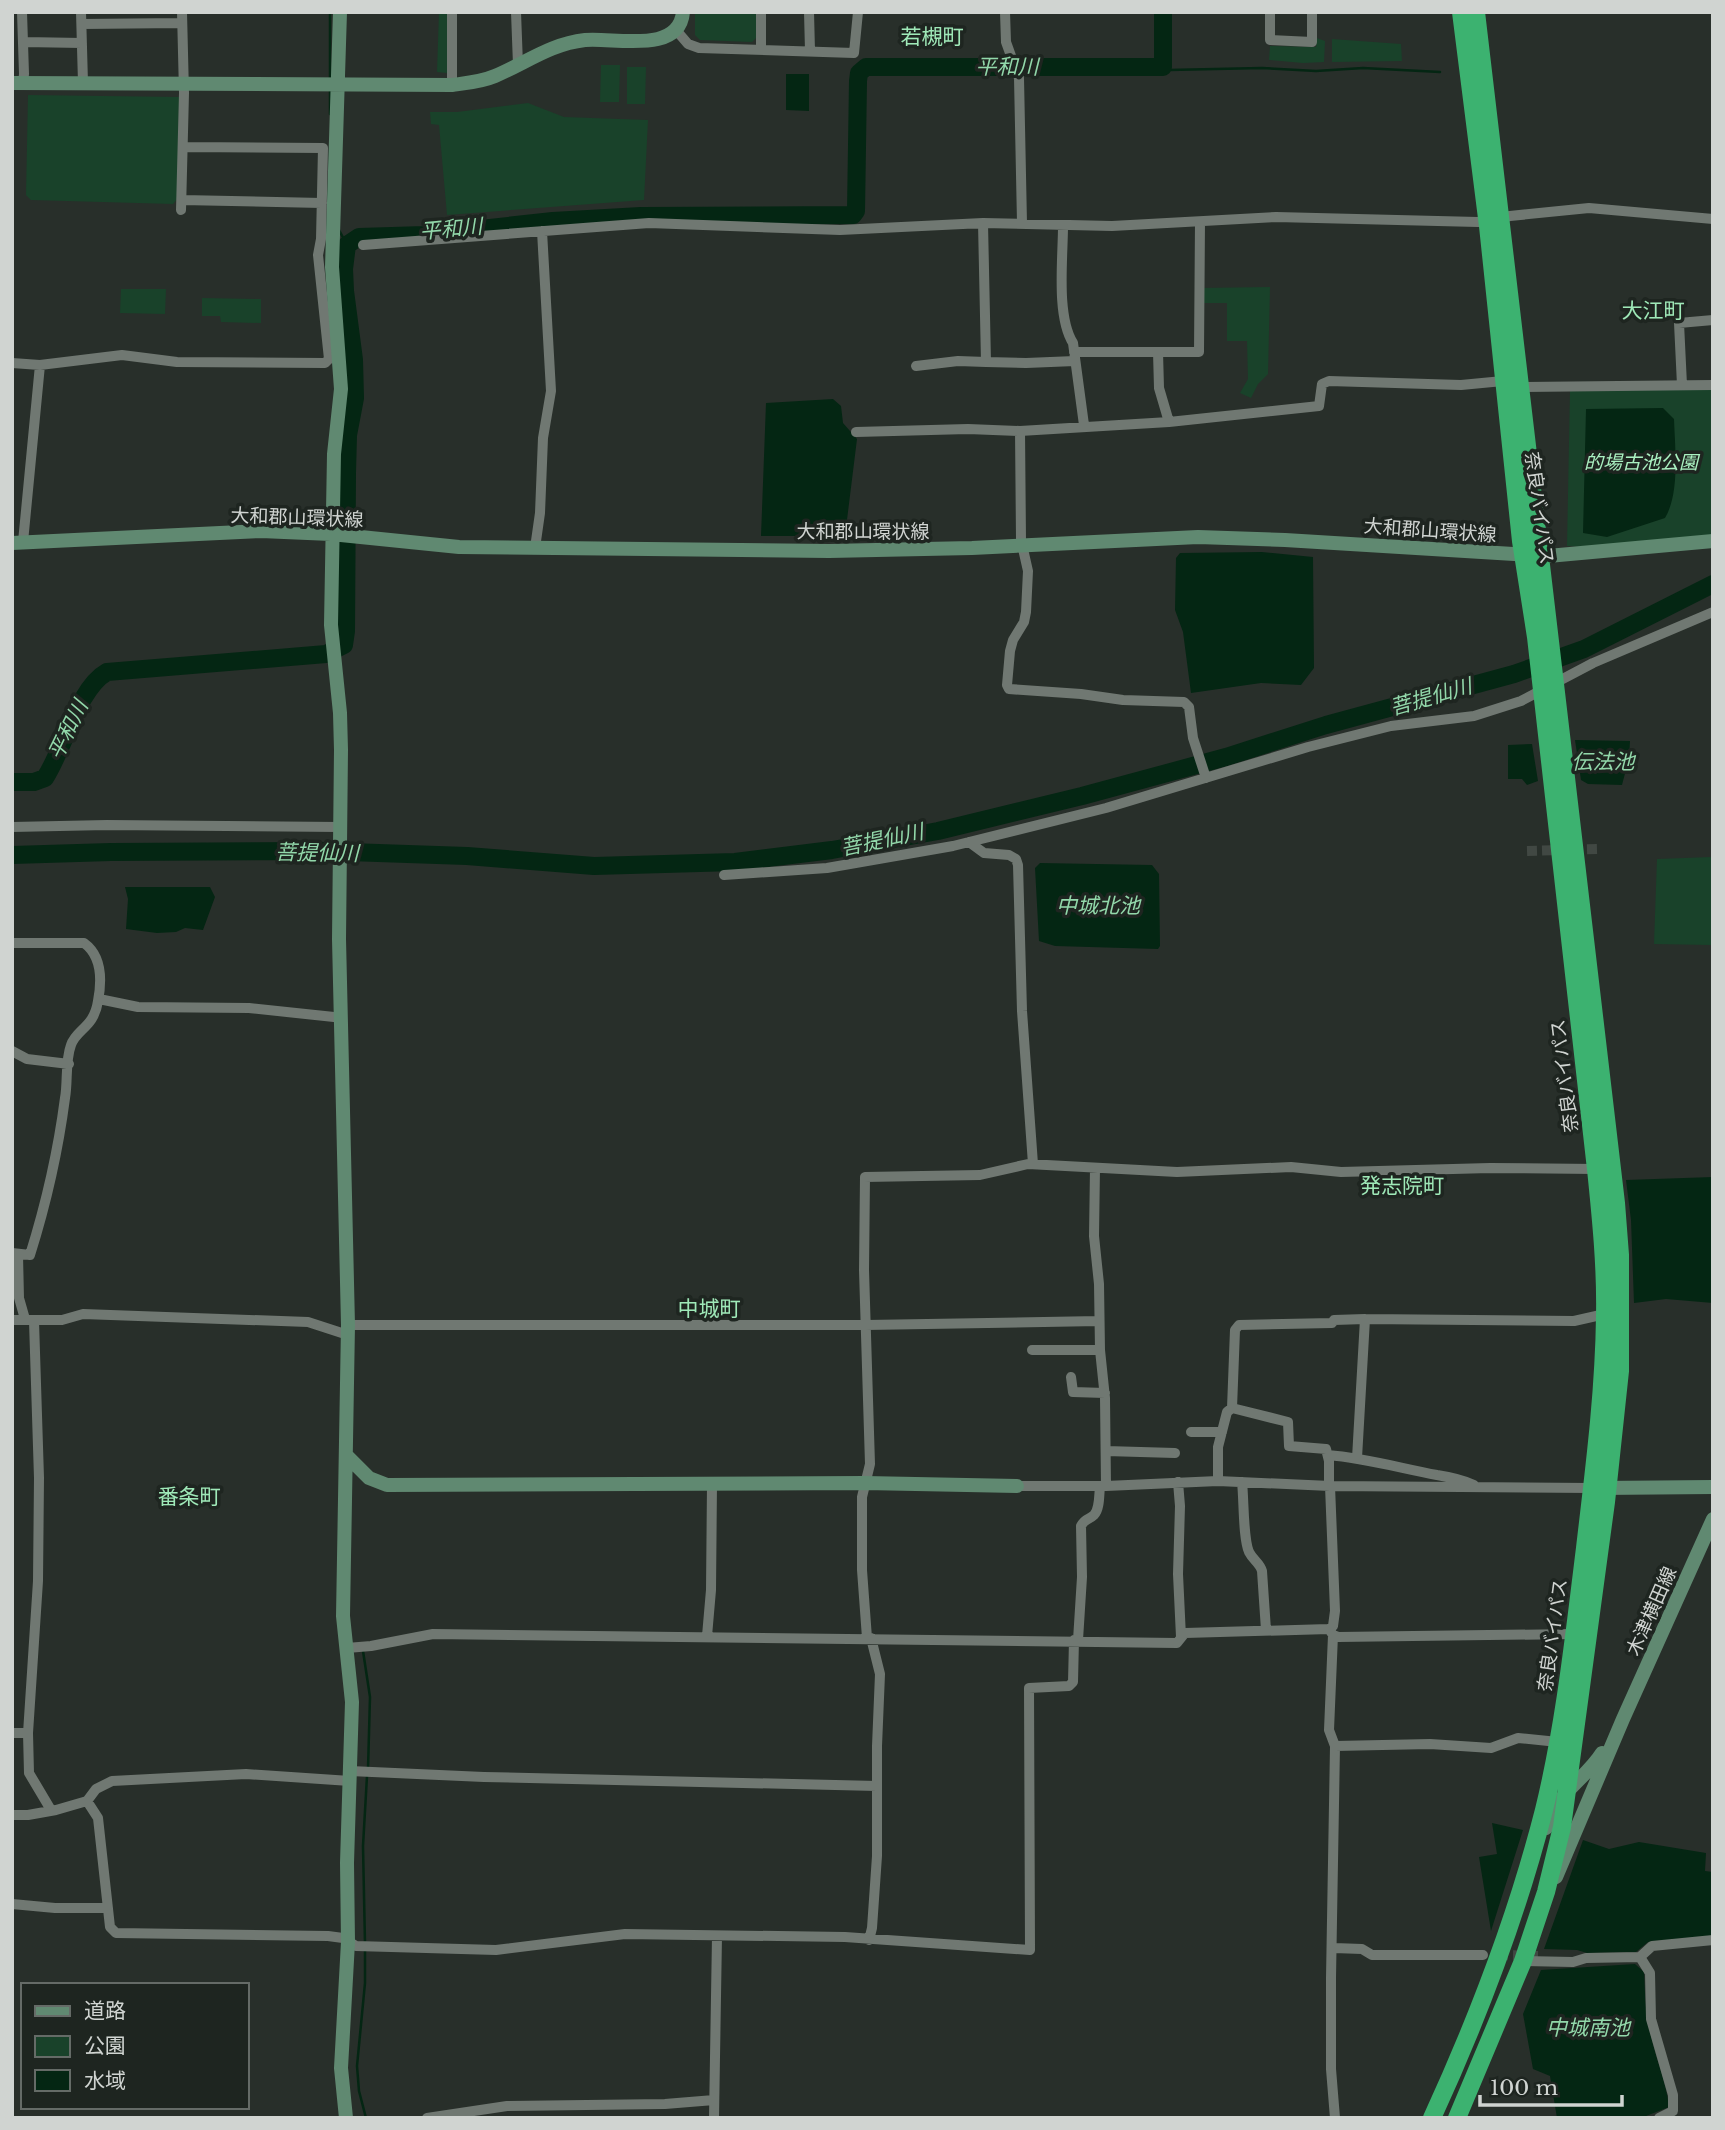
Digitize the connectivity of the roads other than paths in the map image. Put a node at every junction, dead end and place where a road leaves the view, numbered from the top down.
1 (81, 12) edge
2 (340, 12) edge
3 (452, 12) edge
4 (516, 12) edge
5 (683, 12) edge
6 (761, 12) edge
7 (809, 12) edge
8 (858, 12) edge
9 (1005, 12) edge
10 (1270, 12) edge
11 (1312, 12) edge
12 (1461, 12) edge
13 (1476, 12) edge
14 (19, 17) edge
15 (181, 18) edge
16 (82, 24) junction
17 (676, 30) junction
18 (24, 42) junction
19 (82, 43) junction
20 (761, 49) junction
21 (810, 51) junction
22 (519, 65) junction
23 (17, 83) edge
24 (83, 83) junction
25 (184, 84) junction
26 (338, 85) junction
27 (452, 85) junction
28 (183, 147) junction
29 (328, 206) junction
30 (1493, 219) junction
31 (1713, 219) edge
32 (1200, 222) junction
33 (983, 223) junction
34 (1022, 223) junction
35 (1063, 226) junction
36 (542, 231) junction
37 (363, 244) dead end
38 (1713, 320) edge
39 (1158, 352) junction
40 (1074, 357) junction
41 (986, 362) junction
42 (12, 363) edge
43 (40, 365) junction
44 (916, 366) dead end
45 (1511, 384) junction
46 (1682, 385) junction
47 (1713, 385) edge
48 (1169, 422) junction
49 (1084, 425) junction
50 (1020, 431) junction
51 (856, 432) dead end
52 (343, 536) junction
53 (1713, 541) edge
54 (18, 543) edge
55 (1022, 546) junction
56 (535, 548) junction
57 (1532, 555) junction
58 (1713, 612) edge
59 (1547, 683) junction
60 (1205, 776) junction
61 (12, 827) edge
62 (340, 829) junction
63 (969, 842) junction
64 (724, 875) dead end
65 (12, 943) edge
66 (99, 999) junction
67 (342, 1015) junction
68 (12, 1051) edge
69 (69, 1064) junction
70 (1033, 1164) junction
71 (1095, 1168) junction
72 (1596, 1169) junction
73 (15, 1254) edge
74 (1605, 1314) junction
75 (1365, 1319) junction
76 (12, 1320) edge
77 (29, 1320) junction
78 (1099, 1321) junction
79 (866, 1325) junction
80 (348, 1330) junction
81 (1032, 1349) dead end
82 (1100, 1350) junction
83 (1071, 1377) dead end
84 (1105, 1393) junction
85 (1232, 1408) junction
86 (1191, 1432) dead end
87 (1222, 1432) junction
88 (1106, 1451) junction
89 (1175, 1453) dead end
90 (1328, 1455) junction
91 (347, 1456) junction
92 (1357, 1458) junction
93 (1218, 1481) junction
94 (1178, 1482) junction
95 (1242, 1482) junction
96 (865, 1483) junction
97 (712, 1484) junction
98 (1017, 1486) joint
99 (1103, 1486) junction
100 (1330, 1486) junction
101 (1476, 1487) junction
102 (1713, 1487) edge
103 (1600, 1488) junction
104 (1713, 1519) edge
105 (1265, 1630) junction
106 (1331, 1632) junction
107 (1574, 1634) junction
108 (707, 1636) junction
109 (1181, 1637) junction
110 (869, 1638) junction
111 (1076, 1640) junction
112 (346, 1648) junction
113 (1623, 1719) junction
114 (12, 1733) edge
115 (28, 1733) junction
116 (1558, 1742) junction
117 (1335, 1746) junction
118 (350, 1776) junction
119 (877, 1786) junction
120 (1568, 1790) junction
121 (87, 1801) junction
122 (51, 1810) junction
123 (12, 1815) edge
124 (1522, 1885) junction
125 (1546, 1892) junction
126 (12, 1904) edge
127 (108, 1908) junction
128 (717, 1936) junction
129 (869, 1940) junction
130 (1713, 1940) edge
131 (348, 1942) junction
132 (1334, 1948) junction
133 (1483, 1955) dead end
134 (1541, 1956) tunnel mouth
135 (1640, 1957) junction
136 (1586, 1958) junction
137 (1523, 1961) junction
138 (714, 2100) junction
139 (346, 2118) edge
140 (427, 2118) edge
141 (714, 2118) edge
142 (1335, 2118) edge
143 (1432, 2118) edge
144 (1457, 2118) edge
145 (1659, 2118) edge

1 - 16 street
2 - 26 street
3 - 27 street
4 - 22 street
5 - 17 street
6 - 20 street
7 - 21 street
8 - 21 street
9 - 34 street
10 - 11 street
12 - 30 highway, 奈良バイパス
13 - 30 highway, 奈良バイパス
14 - 18 street
15 - 16 street
15 - 25 street
16 - 19 street
17 - 20 street
17 - 22 street
18 - 19 street
18 - 23 street
19 - 24 street
20 - 21 street
22 - 27 street
23 - 24 street
24 - 25 street
25 - 26 street
25 - 28 street
26 - 27 street
26 - 29 street
28 - 29 street
28 - 29 street
29 - 43 street
29 - 52 street
30 - 31 street
30 - 32 street
30 - 45 highway, 奈良バイパス
32 - 35 street
32 - 39 street
33 - 34 street
33 - 36 street
33 - 41 street
34 - 35 street
35 - 40 street
36 - 37 street
36 - 56 street
38 - 46 street
39 - 40 street
39 - 48 street
40 - 41 street
40 - 49 street
41 - 44 street
42 - 43 street
43 - 54 street
45 - 46 street
45 - 48 street
45 - 57 highway, 奈良バイパス
46 - 47 street
48 - 49 street
49 - 50 street
50 - 51 street
50 - 55 street
52 - 54 street, 大和郡山環状線
52 - 56 street, 大和郡山環状線
52 - 62 street
53 - 57 street, 大和郡山環状線
55 - 56 street, 大和郡山環状線
55 - 57 street, 大和郡山環状線
55 - 60 street
57 - 59 highway, 奈良バイパス
58 - 59 street
59 - 60 street
59 - 72 highway, 奈良バイパス
59 - 103 highway, 奈良バイパス
60 - 63 street
61 - 62 street
62 - 67 street
63 - 64 street
63 - 70 street
65 - 66 street
66 - 67 street
66 - 69 street
67 - 80 street
68 - 69 street
69 - 73 street
70 - 71 street
70 - 79 street
71 - 72 street
71 - 78 street
72 - 74 highway, 奈良バイパス
73 - 77 street
74 - 75 street
74 - 103 highway, 奈良バイパス
75 - 85 street
75 - 92 street
76 - 77 street
77 - 80 street
77 - 115 street
78 - 79 street
78 - 82 street
79 - 80 street
79 - 96 street
80 - 91 street
81 - 82 street
82 - 84 street
83 - 84 street
84 - 88 street
85 - 87 street
85 - 90 street
86 - 87 street
87 - 93 street
88 - 89 street
88 - 99 street
90 - 92 street
90 - 100 street
91 - 97 street
91 - 112 street
92 - 101 street
93 - 94 street
93 - 95 street
94 - 99 street
94 - 109 street
95 - 100 street
95 - 105 street
96 - 97 street
96 - 98 street
96 - 110 street
97 - 108 street
98 - 99 street
99 - 111 street
100 - 101 street
100 - 106 street
101 - 103 street
102 - 103 street
103 - 107 highway, 奈良バイパス
103 - 120 highway, 奈良バイパス
104 - 113 street, 木津横田線
105 - 106 street
105 - 109 street
106 - 107 street
106 - 117 street
107 - 116 highway, 奈良バイパス
108 - 110 street
108 - 112 street
109 - 111 street
110 - 111 street
110 - 119 street
111 - 129 street
112 - 118 street
113 - 120 street, 木津横田線
113 - 125 street, 木津横田線
114 - 115 street
115 - 122 street
116 - 117 street
116 - 124 highway, 奈良バイパス
117 - 132 street
118 - 119 street
118 - 121 street
118 - 131 street
119 - 129 street
120 - 124 street, 木津横田線
120 - 125 highway, 奈良バイパス
121 - 122 street
121 - 127 street
122 - 123 street
124 - 143 highway, 奈良バイパス
125 - 137 highway, 奈良バイパス
126 - 127 street
127 - 131 street
128 - 129 street
128 - 131 street
128 - 138 street
130 - 135 street
131 - 139 street
132 - 133 street
132 - 142 street
134 - 136 street
135 - 136 street
135 - 145 street
136 - 137 street
137 - 144 highway, 奈良バイパス
138 - 140 street
138 - 141 street

